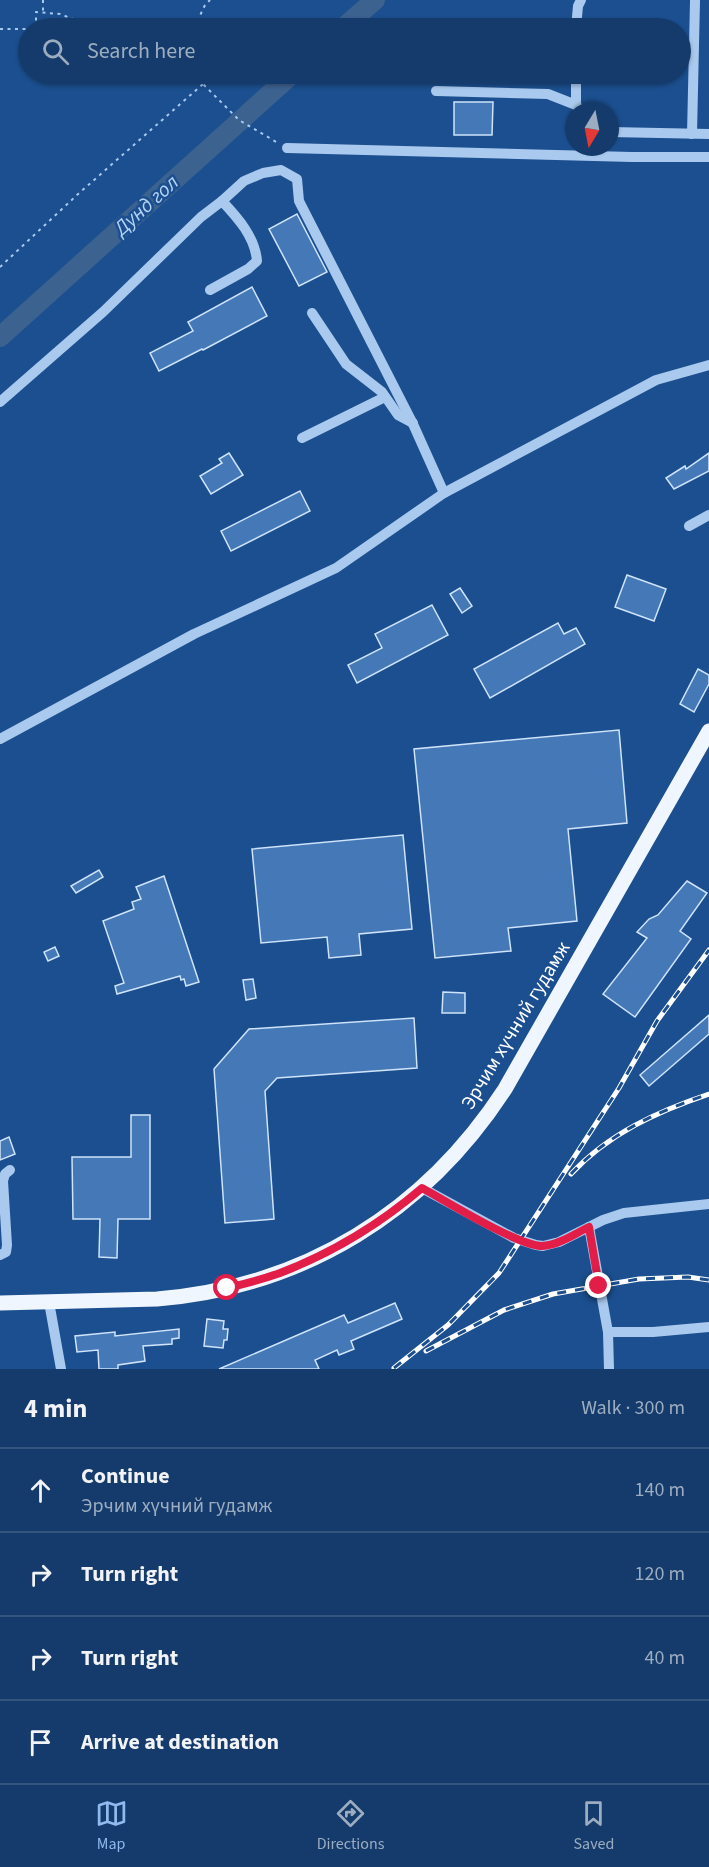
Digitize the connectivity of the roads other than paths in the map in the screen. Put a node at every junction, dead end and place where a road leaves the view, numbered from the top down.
1 (581, 0) edge
2 (696, 0) edge
3 (577, 18) edge
4 (577, 84) edge
5 (436, 91) dead end
6 (566, 102) edge
7 (578, 102) edge
8 (619, 132) edge
9 (692, 134) junction
10 (709, 134) edge
11 (287, 148) road end
12 (709, 157) edge
13 (222, 201) junction
14 (210, 290) dead end
15 (312, 313) dead end
16 (709, 365) edge
17 (385, 397) junction
18 (0, 402) edge
19 (413, 424) junction
20 (302, 438) dead end
21 (444, 493) junction
22 (709, 515) edge
23 (689, 526) dead end
24 (709, 731) edge
25 (0, 739) edge
26 (10, 1170) dead end
27 (422, 1188) junction
28 (709, 1204) edge
29 (589, 1227) junction
30 (0, 1256) edge
31 (49, 1302) junction
32 (0, 1303) edge
33 (709, 1327) edge
34 (608, 1332) junction
35 (62, 1369) edge
36 (609, 1369) edge

1 - 3 street
2 - 9 street
4 - 7 street
5 - 6 street
8 - 9 street
9 - 10 street
11 - 12 street
13 - 14 street
13 - 18 street
13 - 19 street
15 - 17 street
16 - 21 street
17 - 19 street
17 - 20 street
19 - 21 street
21 - 25 street
22 - 23 street
24 - 27 main road, Эрчим хүчний гудамж
26 - 30 street
27 - 29 street
27 - 31 main road, Эрчим хүчний гудамж
28 - 29 street
29 - 34 street
31 - 32 main road, Эрчим хүчний гудамж
31 - 35 street
33 - 34 street
34 - 36 street

